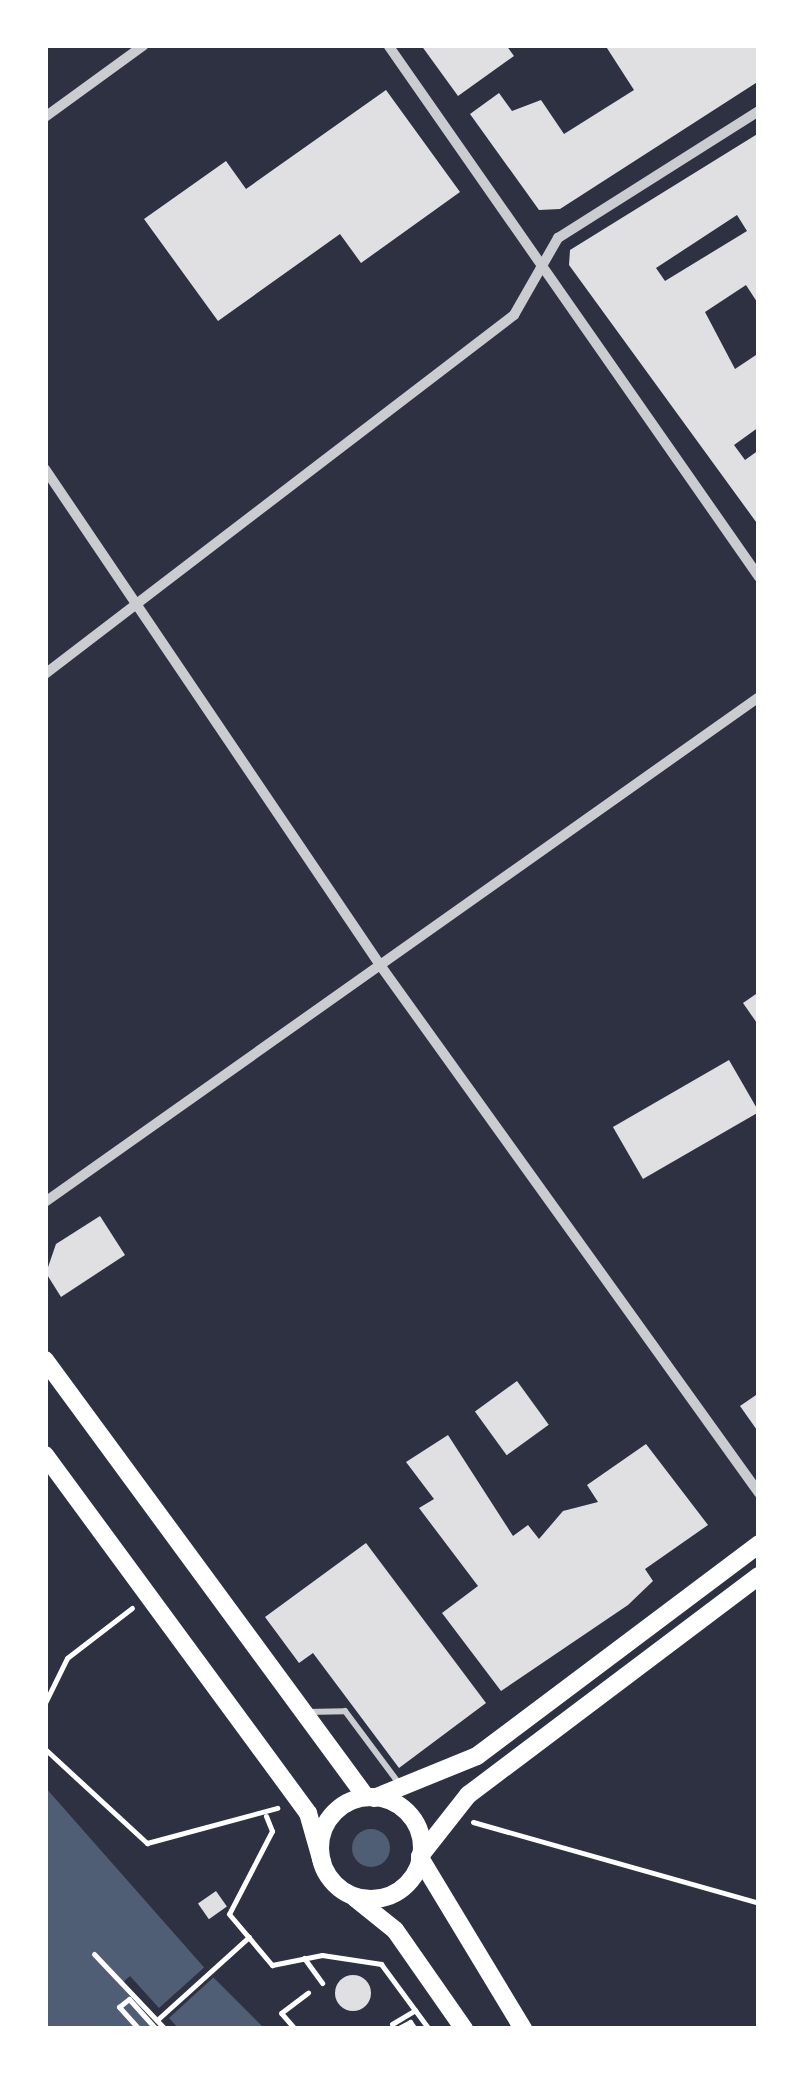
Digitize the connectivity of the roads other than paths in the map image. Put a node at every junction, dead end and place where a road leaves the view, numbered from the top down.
1 (144, 45) edge
2 (388, 45) edge
3 (759, 111) edge
4 (45, 117) edge
5 (543, 264) junction
6 (45, 469) edge
7 (759, 576) edge
8 (139, 606) junction
9 (45, 674) edge
10 (759, 697) edge
11 (380, 965) junction
12 (45, 1202) edge
13 (45, 1360) edge
14 (45, 1455) edge
15 (759, 1493) edge
16 (759, 1544) edge
17 (759, 1576) edge
18 (302, 1712) junction
19 (405, 1790) junction
20 (370, 1798) junction
21 (420, 1857) junction
22 (322, 1862) junction
23 (342, 1890) junction
24 (464, 2029) edge
25 (523, 2029) edge

1 - 4 street
2 - 5 street
3 - 5 street
5 - 7 street
5 - 8 street
6 - 8 street
8 - 9 street
8 - 11 street
10 - 11 street
11 - 12 street
11 - 15 street
13 - 18 main road
14 - 22 main road
16 - 19 main road
17 - 21 main road
18 - 19 lane
18 - 20 main road
19 - 20 main road
20 - 21 main road
20 - 22 main road
21 - 23 main road
21 - 25 main road
22 - 23 main road
23 - 24 main road

